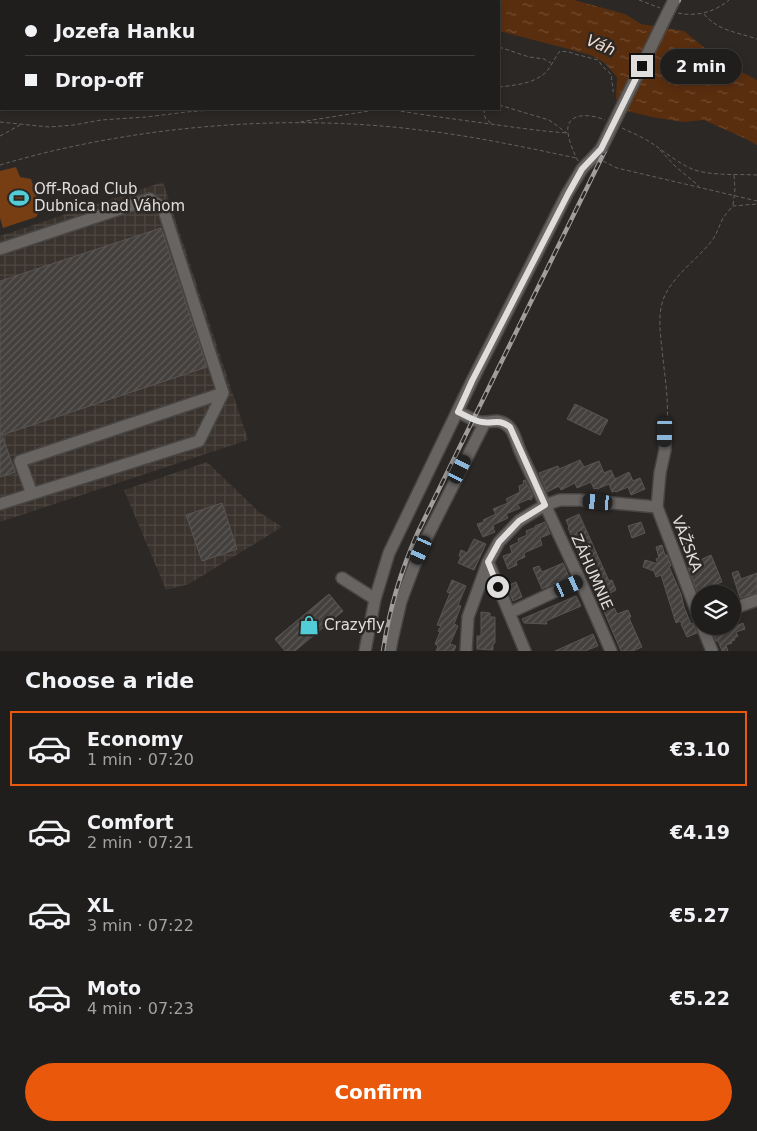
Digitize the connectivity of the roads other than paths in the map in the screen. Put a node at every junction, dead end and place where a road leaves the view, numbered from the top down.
1 (674, 0) edge
2 (0, 249) edge
3 (223, 393) junction
4 (458, 412) junction
5 (485, 422) junction
6 (665, 432) road end
7 (32, 494) junction
8 (0, 504) edge
9 (545, 505) junction
10 (657, 507) junction
11 (488, 562) junction
12 (342, 578) dead end
13 (580, 580) junction
14 (691, 596) edge
15 (375, 599) junction
16 (757, 600) edge
17 (741, 606) edge
18 (510, 613) junction
19 (706, 635) edge
20 (365, 651) edge
21 (390, 651) edge
22 (466, 651) edge
23 (525, 651) edge
24 (610, 651) edge
25 (712, 651) edge

1 - 4 street, bridge
2 - 3 street
3 - 7 street
3 - 7 street
4 - 5 street, ZÁHUMNIE
4 - 15 street
5 - 9 street, ZÁHUMNIE
5 - 21 street
6 - 10 street
7 - 8 street
9 - 10 street
9 - 11 street
9 - 13 street, ZÁHUMNIE
10 - 14 street, VÁŽSKA
11 - 18 street
11 - 22 street
12 - 15 street
13 - 18 street
13 - 24 street, ZÁHUMNIE
15 - 20 street
16 - 17 street
18 - 23 street
19 - 25 street

